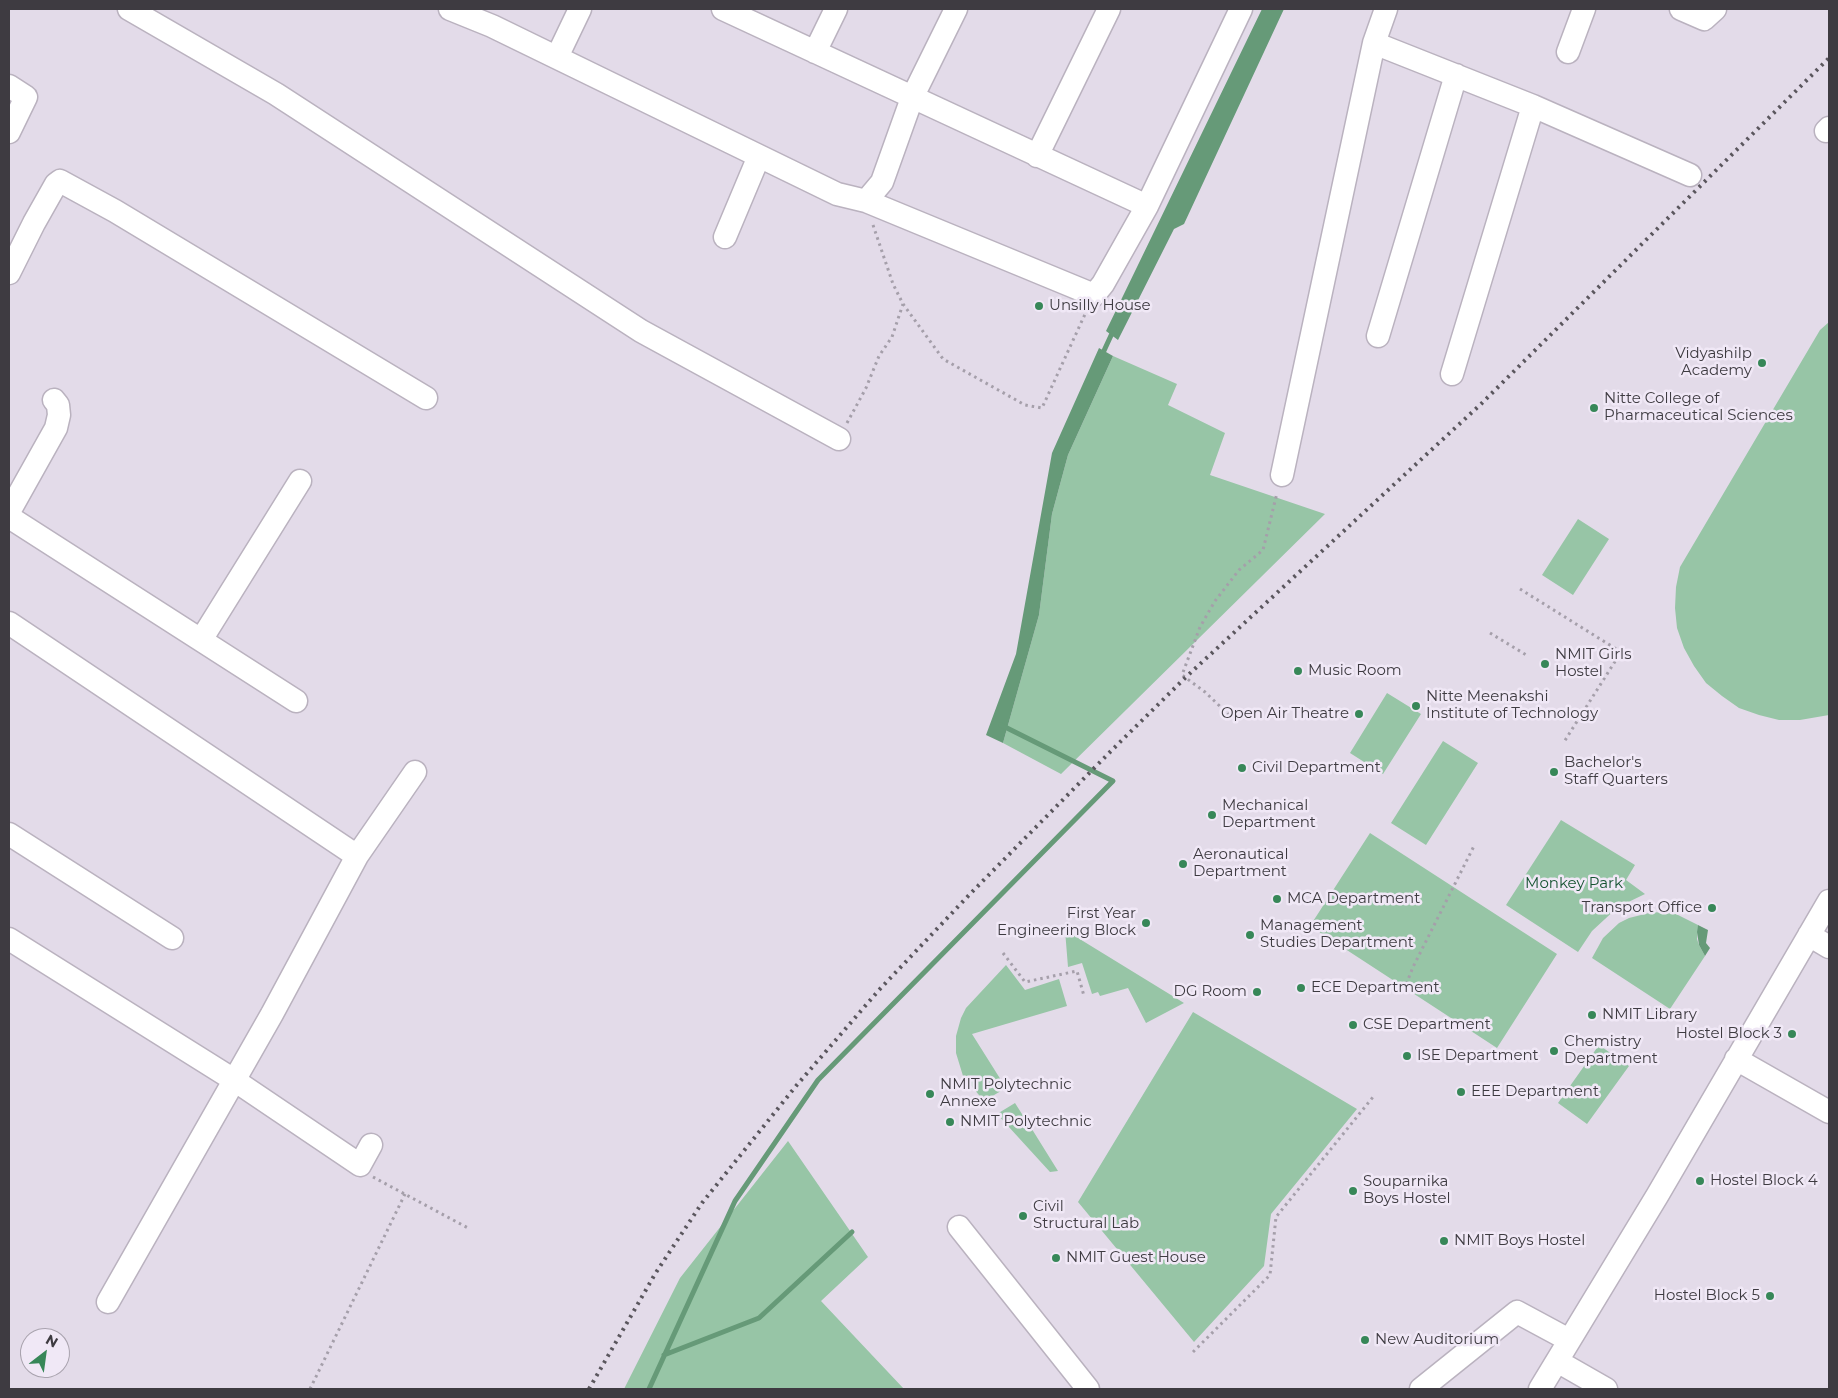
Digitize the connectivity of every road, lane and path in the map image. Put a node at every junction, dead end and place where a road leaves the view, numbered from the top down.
1 (129, 9) edge
2 (450, 9) edge
3 (580, 9) edge
4 (723, 9) edge
5 (836, 9) edge
6 (956, 9) edge
7 (1109, 9) edge
8 (1242, 9) edge
9 (1386, 9) edge
10 (1584, 9) edge
11 (1681, 9) edge
12 (1715, 9) edge
13 (1374, 43) junction
14 (815, 52) junction
15 (1568, 52) dead end
16 (557, 57) junction
17 (1456, 75) junction
18 (9, 86) edge
19 (912, 98) junction
20 (1532, 106) junction
21 (9, 132) edge
22 (759, 156) junction
23 (1037, 156) junction
24 (1690, 175) dead end
25 (866, 201) junction
26 (1147, 206) junction
27 (725, 237) dead end
28 (9, 273) edge
29 (1094, 294) junction
30 (904, 304) junction
31 (1378, 336) dead end
32 (1452, 374) dead end
33 (426, 398) dead end
34 (54, 400) dead end
35 (839, 439) joint
36 (1282, 475) joint
37 (300, 481) dead end
38 (9, 512) edge
39 (9, 517) edge
40 (1520, 589) dead end
41 (9, 624) edge
42 (1490, 633) dead end
43 (201, 640) junction
44 (1528, 656) dead end
45 (296, 701) dead end
46 (1229, 715) dead end
47 (1564, 742) dead end
48 (415, 772) dead end
49 (9, 834) edge
50 (1474, 846) dead end
51 (357, 856) junction
52 (1829, 901) edge
53 (1809, 935) junction
54 (172, 938) dead end
55 (9, 939) edge
56 (1829, 947) edge
57 (19, 952) edge
58 (1003, 953) dead end
59 (1404, 990) dead end
60 (1084, 996) dead end
61 (1736, 1059) junction
62 (234, 1080) junction
63 (1373, 1097) dead end
64 (1829, 1112) edge
65 (371, 1146) dead end
66 (360, 1166) junction
67 (405, 1194) junction
68 (959, 1227) dead end
69 (468, 1228) dead end
70 (108, 1302) dead end
71 (1569, 1340) junction
72 (1193, 1352) dead end
73 (1557, 1361) junction
74 (310, 1389) edge
75 (1088, 1389) edge
76 (1421, 1389) edge
77 (1540, 1389) edge
78 (1606, 1389) edge

1 - 35 street
2 - 16 street
3 - 16 street
4 - 14 street
5 - 14 street
6 - 19 street
7 - 23 street
8 - 26 street
9 - 13 street
10 - 15 street
11 - 12 street
13 - 17 street
13 - 36 street
14 - 19 street
16 - 22 street
17 - 20 street
17 - 31 street
18 - 21 street
19 - 23 street
19 - 25 street
20 - 24 street
20 - 32 street
22 - 25 street
22 - 27 street
23 - 26 street
25 - 29 street
25 - 30 path
26 - 29 street
28 - 33 street
29 - 30 path
30 - 35 path
34 - 38 street
36 - 46 path
37 - 43 street
39 - 43 street
40 - 47 path
41 - 51 street
42 - 44 path
43 - 45 street
48 - 51 street
49 - 54 street
50 - 59 path
51 - 62 street
52 - 53 street
53 - 56 street
53 - 61 street
55 - 57 street
57 - 62 street
58 - 60 path
61 - 64 street
61 - 71 street
62 - 66 street
62 - 70 street
63 - 72 path
65 - 66 street
66 - 67 path
67 - 69 path
67 - 74 path
68 - 75 street
71 - 73 street
71 - 76 street
73 - 77 street
73 - 78 street

